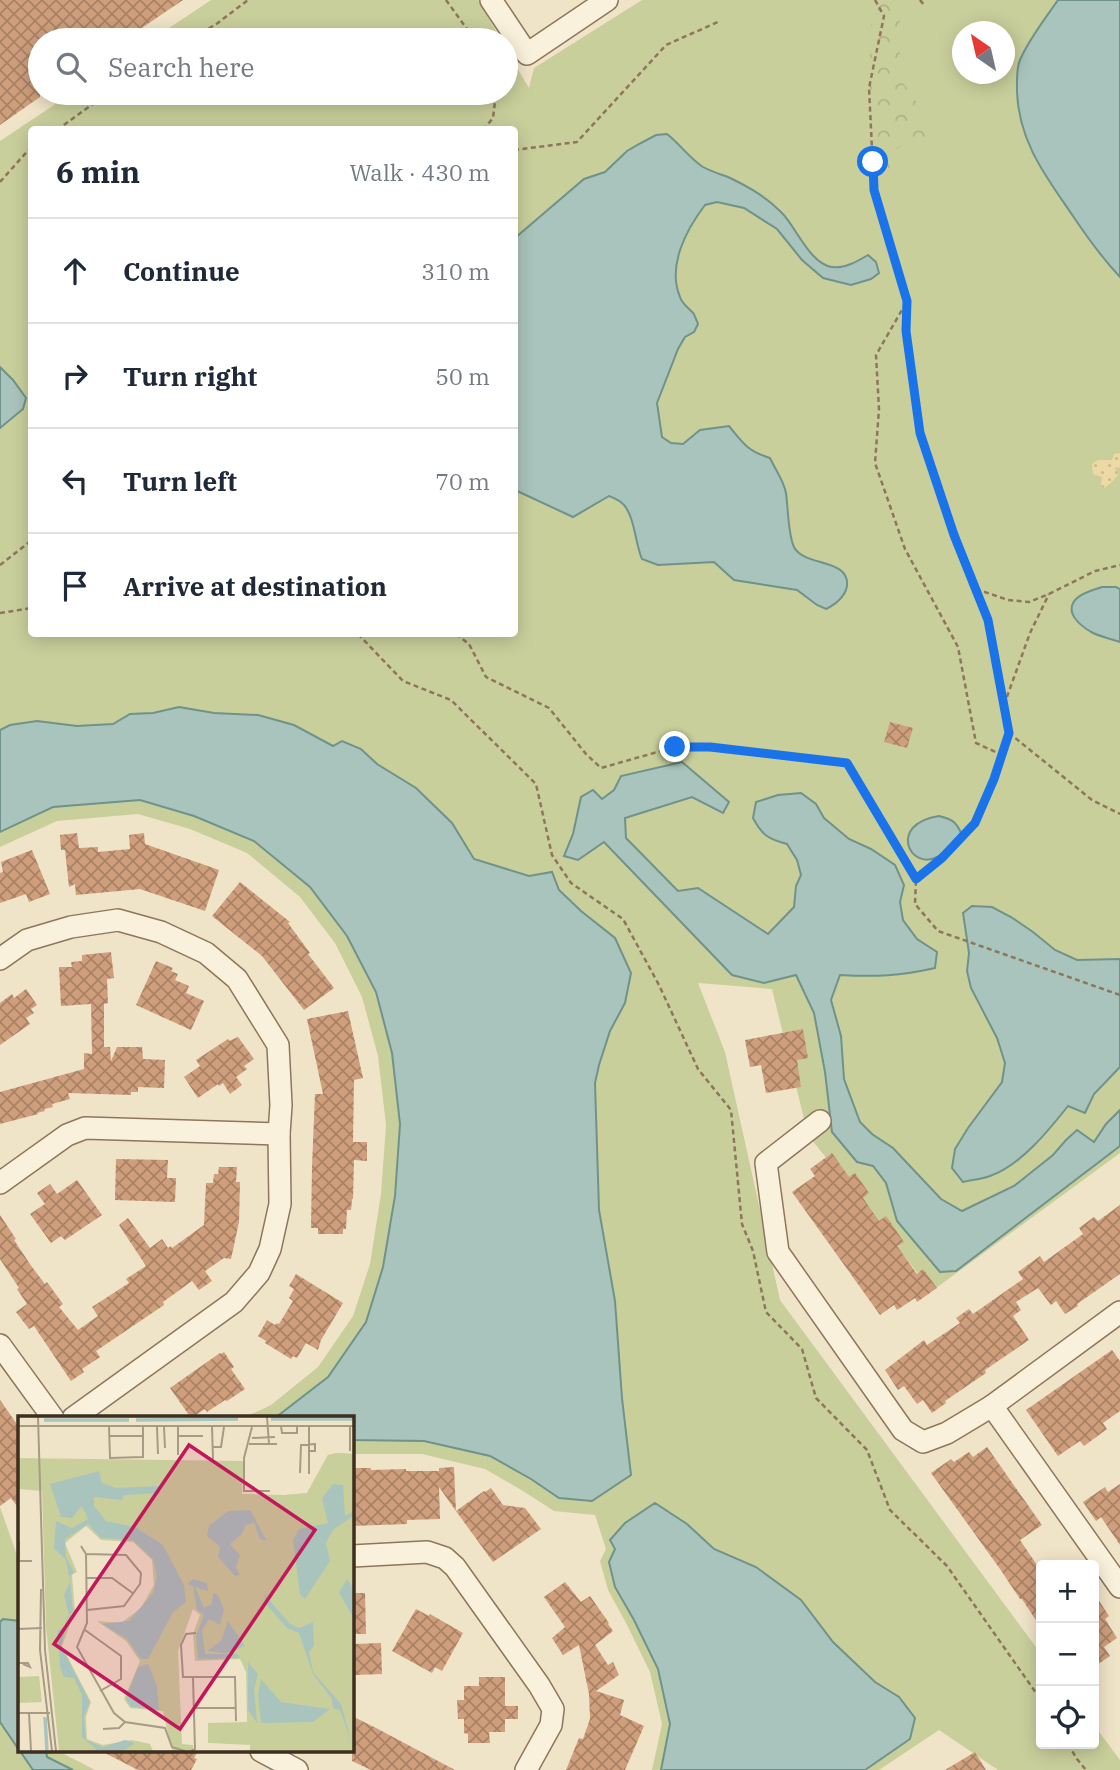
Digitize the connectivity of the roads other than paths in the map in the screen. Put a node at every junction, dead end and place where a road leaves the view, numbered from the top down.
1 (491, 0) edge
2 (607, 0) edge
3 (510, 28) edge
4 (518, 40) edge
5 (0, 959) edge
6 (820, 1121) dead end
7 (279, 1134) junction
8 (0, 1183) edge
9 (1120, 1312) edge
10 (0, 1345) edge
11 (992, 1406) junction
12 (53, 1416) edge
13 (76, 1416) edge
14 (354, 1556) edge
15 (1119, 1583) edge
16 (263, 1752) edge
17 (297, 1770) edge
18 (526, 1770) edge

1 - 3 street
2 - 4 street
5 - 7 street
6 - 11 street
7 - 8 street
7 - 13 street
9 - 11 street
10 - 12 street
11 - 15 street
14 - 18 street
16 - 17 street

